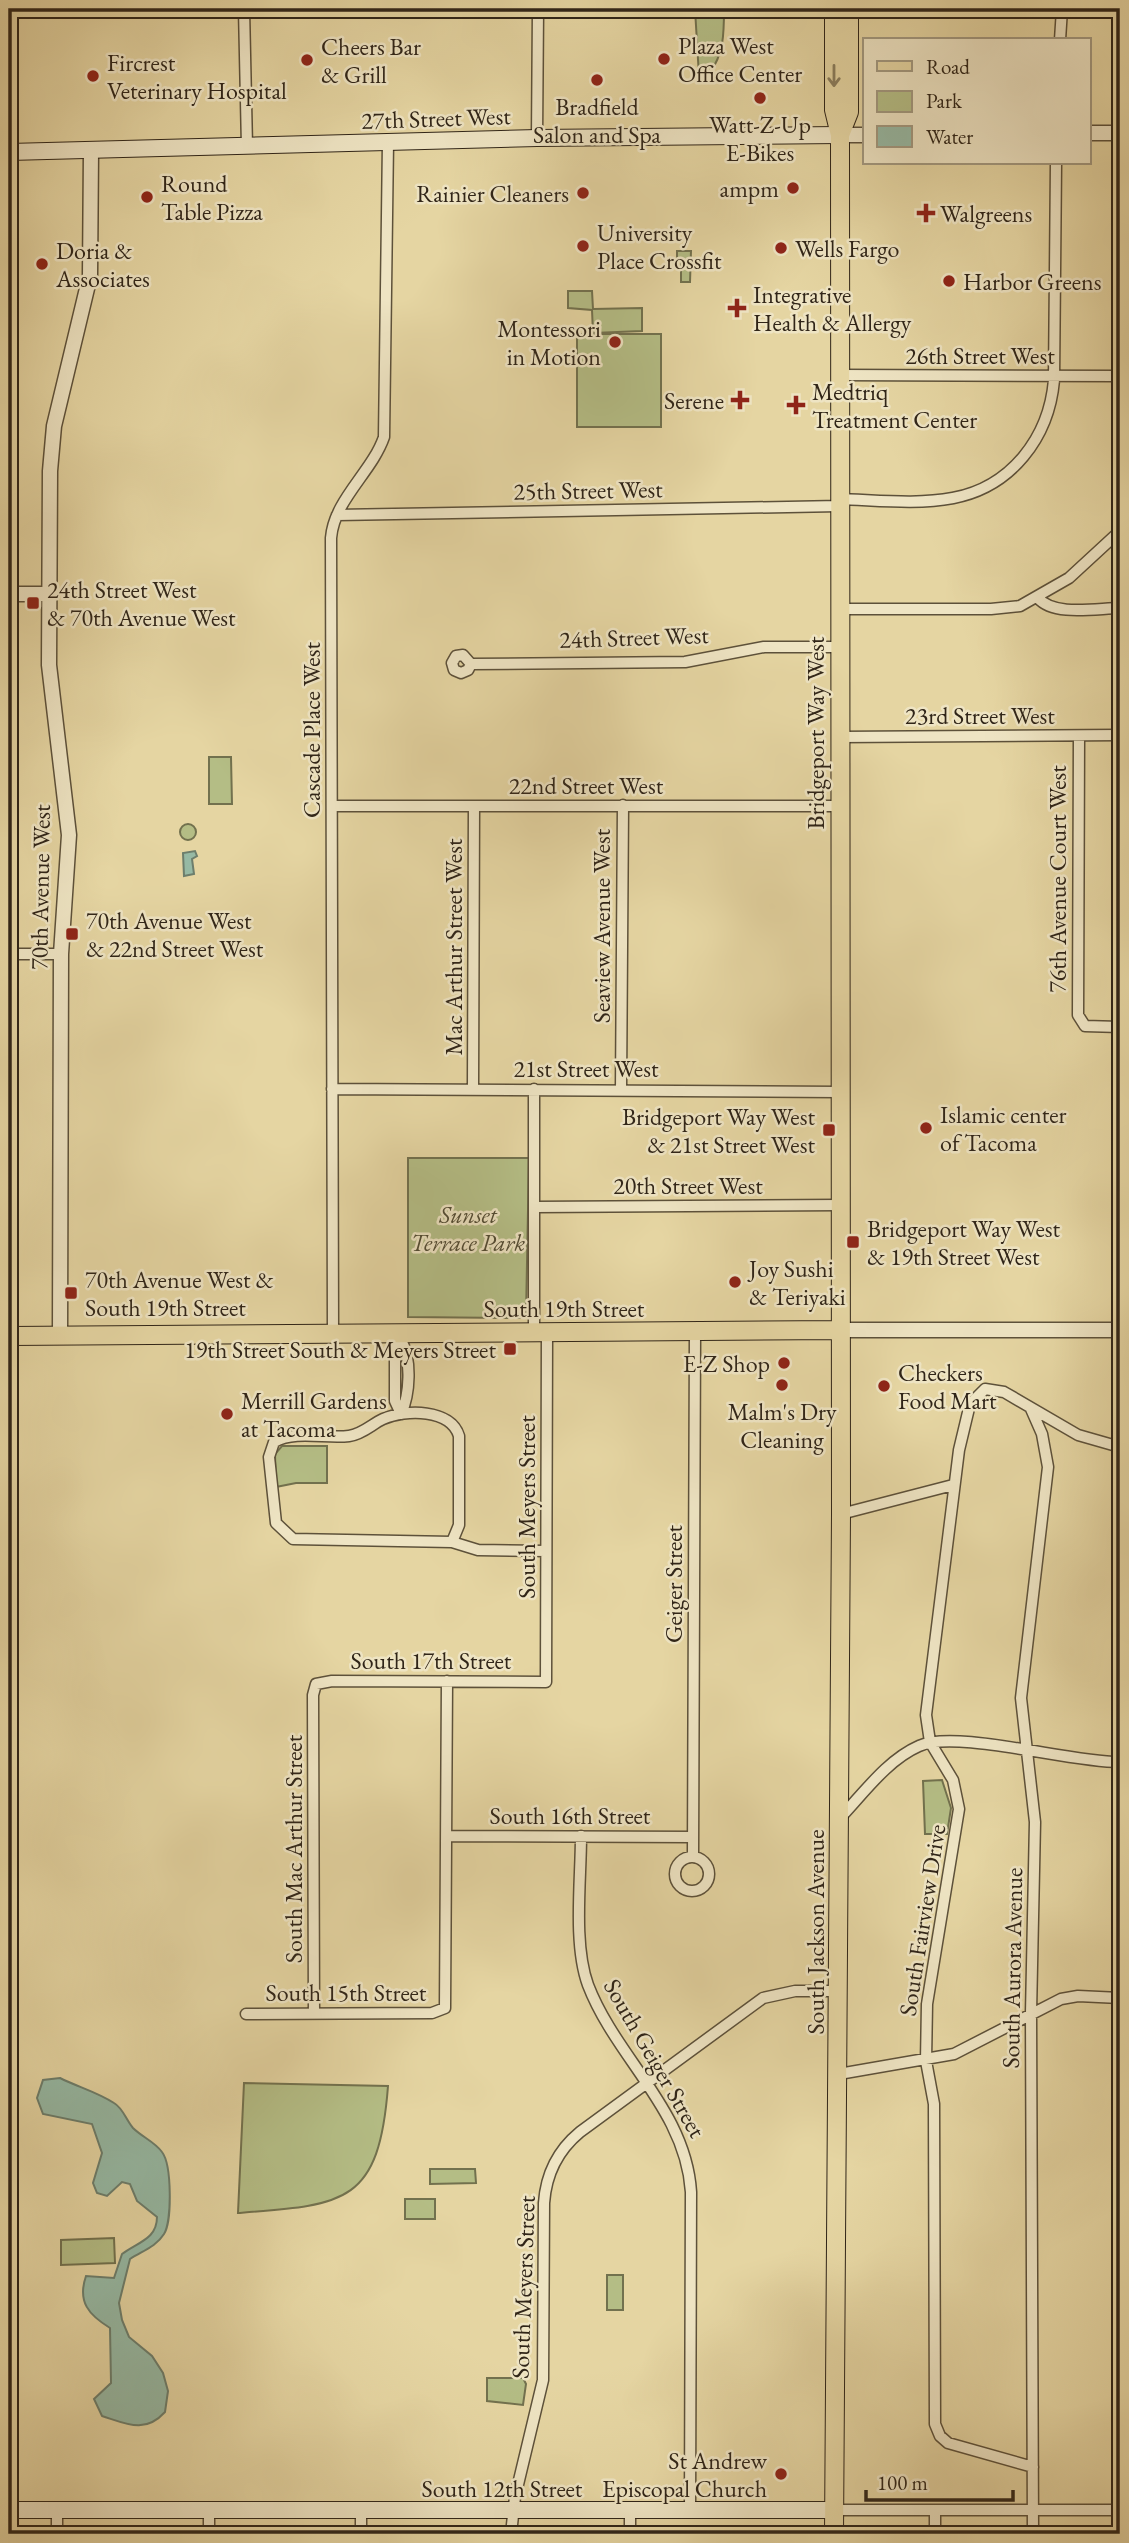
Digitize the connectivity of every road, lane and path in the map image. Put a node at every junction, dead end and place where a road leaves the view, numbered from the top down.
1 (244, 9) edge
2 (538, 9) edge
3 (834, 9) edge
4 (849, 9) edge
5 (1062, 9) edge
6 (1060, 38) edge
7 (1090, 133) edge
8 (1120, 133) edge
9 (840, 135) junction
10 (863, 135) edge
11 (537, 138) junction
12 (388, 142) junction
13 (247, 148) junction
14 (91, 151) junction
15 (9, 152) edge
16 (1056, 164) edge
17 (840, 375) junction
18 (1054, 376) junction
19 (1120, 376) edge
20 (839, 503) junction
21 (337, 515) junction
22 (1120, 531) edge
23 (9, 594) edge
24 (49, 594) junction
25 (1038, 598) junction
26 (839, 608) junction
27 (1120, 608) edge
28 (839, 647) junction
29 (471, 664) dead end
30 (1120, 735) edge
31 (1079, 736) junction
32 (840, 737) junction
33 (623, 805) junction
34 (332, 806) junction
35 (474, 806) junction
36 (840, 806) junction
37 (9, 954) edge
38 (61, 954) junction
39 (1120, 1027) edge
40 (473, 1088) junction
41 (332, 1089) junction
42 (534, 1089) junction
43 (621, 1090) junction
44 (840, 1092) junction
45 (841, 1205) junction
46 (536, 1207) junction
47 (841, 1330) junction
48 (1120, 1330) edge
49 (541, 1332) junction
50 (695, 1332) junction
51 (333, 1333) junction
52 (60, 1335) junction
53 (9, 1336) edge
54 (401, 1337) junction
55 (1030, 1408) junction
56 (401, 1414) junction
57 (1120, 1447) edge
58 (953, 1485) junction
59 (841, 1514) junction
60 (452, 1542) junction
61 (546, 1551) junction
62 (447, 1681) junction
63 (546, 1682) joint
64 (316, 1684) joint
65 (930, 1742) junction
66 (1028, 1751) junction
67 (1120, 1762) edge
68 (840, 1818) junction
69 (447, 1836) junction
70 (581, 1836) junction
71 (693, 1837) junction
72 (693, 1857) dead end
73 (839, 1992) junction
74 (1120, 1998) edge
75 (1031, 2013) junction
76 (246, 2014) dead end
77 (314, 2014) junction
78 (926, 2061) junction
79 (839, 2074) junction
80 (646, 2082) junction
81 (1033, 2467) junction
82 (9, 2510) edge
83 (57, 2510) junction
84 (834, 2510) junction
85 (1120, 2510) edge
86 (209, 2511) junction
87 (361, 2511) junction
88 (630, 2511) junction
89 (690, 2511) junction
90 (935, 2511) junction
91 (1032, 2511) junction
92 (513, 2512) junction
93 (57, 2534) edge
94 (209, 2534) edge
95 (361, 2534) edge
96 (511, 2534) edge
97 (630, 2534) edge
98 (834, 2534) edge
99 (935, 2534) edge
100 (1033, 2534) edge

1 - 13 street
2 - 11 street
3 -> 9 main road, Bridgeport Way West
4 - 9 main road, Bridgeport Way West
5 - 6 street
7 - 8 street
9 - 10 street, 27th Street West
9 - 11 main road, 27th Street West
9 - 17 main road, Bridgeport Way West
11 - 12 main road, 27th Street West
12 - 13 main road, 27th Street West
12 - 21 street, Cascade Place West
13 - 14 main road, 27th Street West
14 - 15 main road, 27th Street West
14 - 24 street, 70th Avenue West
16 - 18 street, 25th Street West
17 - 18 street, 26th Street West
17 - 20 main road, Bridgeport Way West
18 - 19 street, 26th Street West
18 - 20 street, 25th Street West
20 - 21 street, 25th Street West
20 - 26 main road, Bridgeport Way West
21 - 34 street, Cascade Place West
22 - 25 street
23 - 24 street
24 - 38 street, 70th Avenue West
25 - 26 street
25 - 27 street
26 - 28 main road, Bridgeport Way West
28 - 29 street, 24th Street West
28 - 32 main road, Bridgeport Way West
30 - 31 street, 23rd Street West
31 - 32 street, 23rd Street West
31 - 39 street, 76th Avenue Court West
32 - 36 main road, Bridgeport Way West
33 - 35 street, 22nd Street West
33 - 36 street, 22nd Street West
33 - 43 street, Seaview Avenue West
34 - 35 street, 22nd Street West
34 - 41 street, Cascade Place West
35 - 40 street, Mac Arthur Street West
36 - 44 main road, Bridgeport Way West
37 - 38 street
38 - 52 street, 70th Avenue West
40 - 41 street, 21st Street West
40 - 42 street, 21st Street West
41 - 51 street, Cascade Place West
42 - 43 street, 21st Street West
42 - 46 street
43 - 44 street, 21st Street West
44 - 45 main road, Bridgeport Way West
45 - 46 street, 20th Street West
45 - 47 main road, Bridgeport Way West
46 - 49 street
47 - 48 street, South 19th Street
47 - 50 main road, South 19th Street
47 - 59 main road, South Jackson Avenue
49 - 50 main road, South 19th Street
49 - 54 main road, South 19th Street
49 - 61 street, South Meyers Street
50 - 71 street, Geiger Street
51 - 52 main road, South 19th Street
51 - 54 main road, South 19th Street
52 - 53 main road, South 19th Street
54 - 56 street
55 - 57 street
55 - 58 street, South Fairview Drive
55 - 66 street, South Aurora Avenue
56 - 60 street
56 - 60 street
58 - 59 street
58 - 65 street, South Fairview Drive
59 - 68 main road, South Jackson Avenue
60 - 61 street
61 - 63 street, South Meyers Street
62 - 63 street, South 17th Street
62 - 64 street, South 17th Street
62 - 69 street
64 - 77 street, South Mac Arthur Street
65 - 66 street
65 - 68 street
65 - 78 street, South Fairview Drive
66 - 67 street
66 - 75 street, South Aurora Avenue
68 - 73 main road, South Jackson Avenue
69 - 70 street, South 16th Street
69 - 77 street, South 15th Street
70 - 71 street, South 16th Street
70 - 80 street, South Geiger Street
71 - 72 street, Geiger Street
73 - 79 main road, South Jackson Avenue
73 - 80 street
74 - 75 street
75 - 78 street
75 - 81 street, South Aurora Avenue
76 - 77 street, South 15th Street
78 - 79 street
78 - 81 street, South Fairview Drive
79 - 84 main road, South Jackson Avenue
80 - 89 street, South Geiger Street
80 - 92 street, South Meyers Street
81 - 91 street, South Aurora Avenue
82 - 83 main road, South 12th Street
83 - 86 main road, South 12th Street
83 - 93 street
84 - 89 main road, South 12th Street
84 - 90 street, South 12th Street
84 - 98 main road, South Jackson Avenue
85 - 91 street, South 12th Street
86 - 87 main road, South 12th Street
86 - 94 street
87 - 92 main road, South 12th Street
87 - 95 street
88 - 89 main road, South 12th Street
88 - 92 main road, South 12th Street
88 - 97 street
90 - 91 street, South 12th Street
90 - 99 street
91 - 100 street, South Aurora Avenue
92 - 96 street, South Meyers Street

